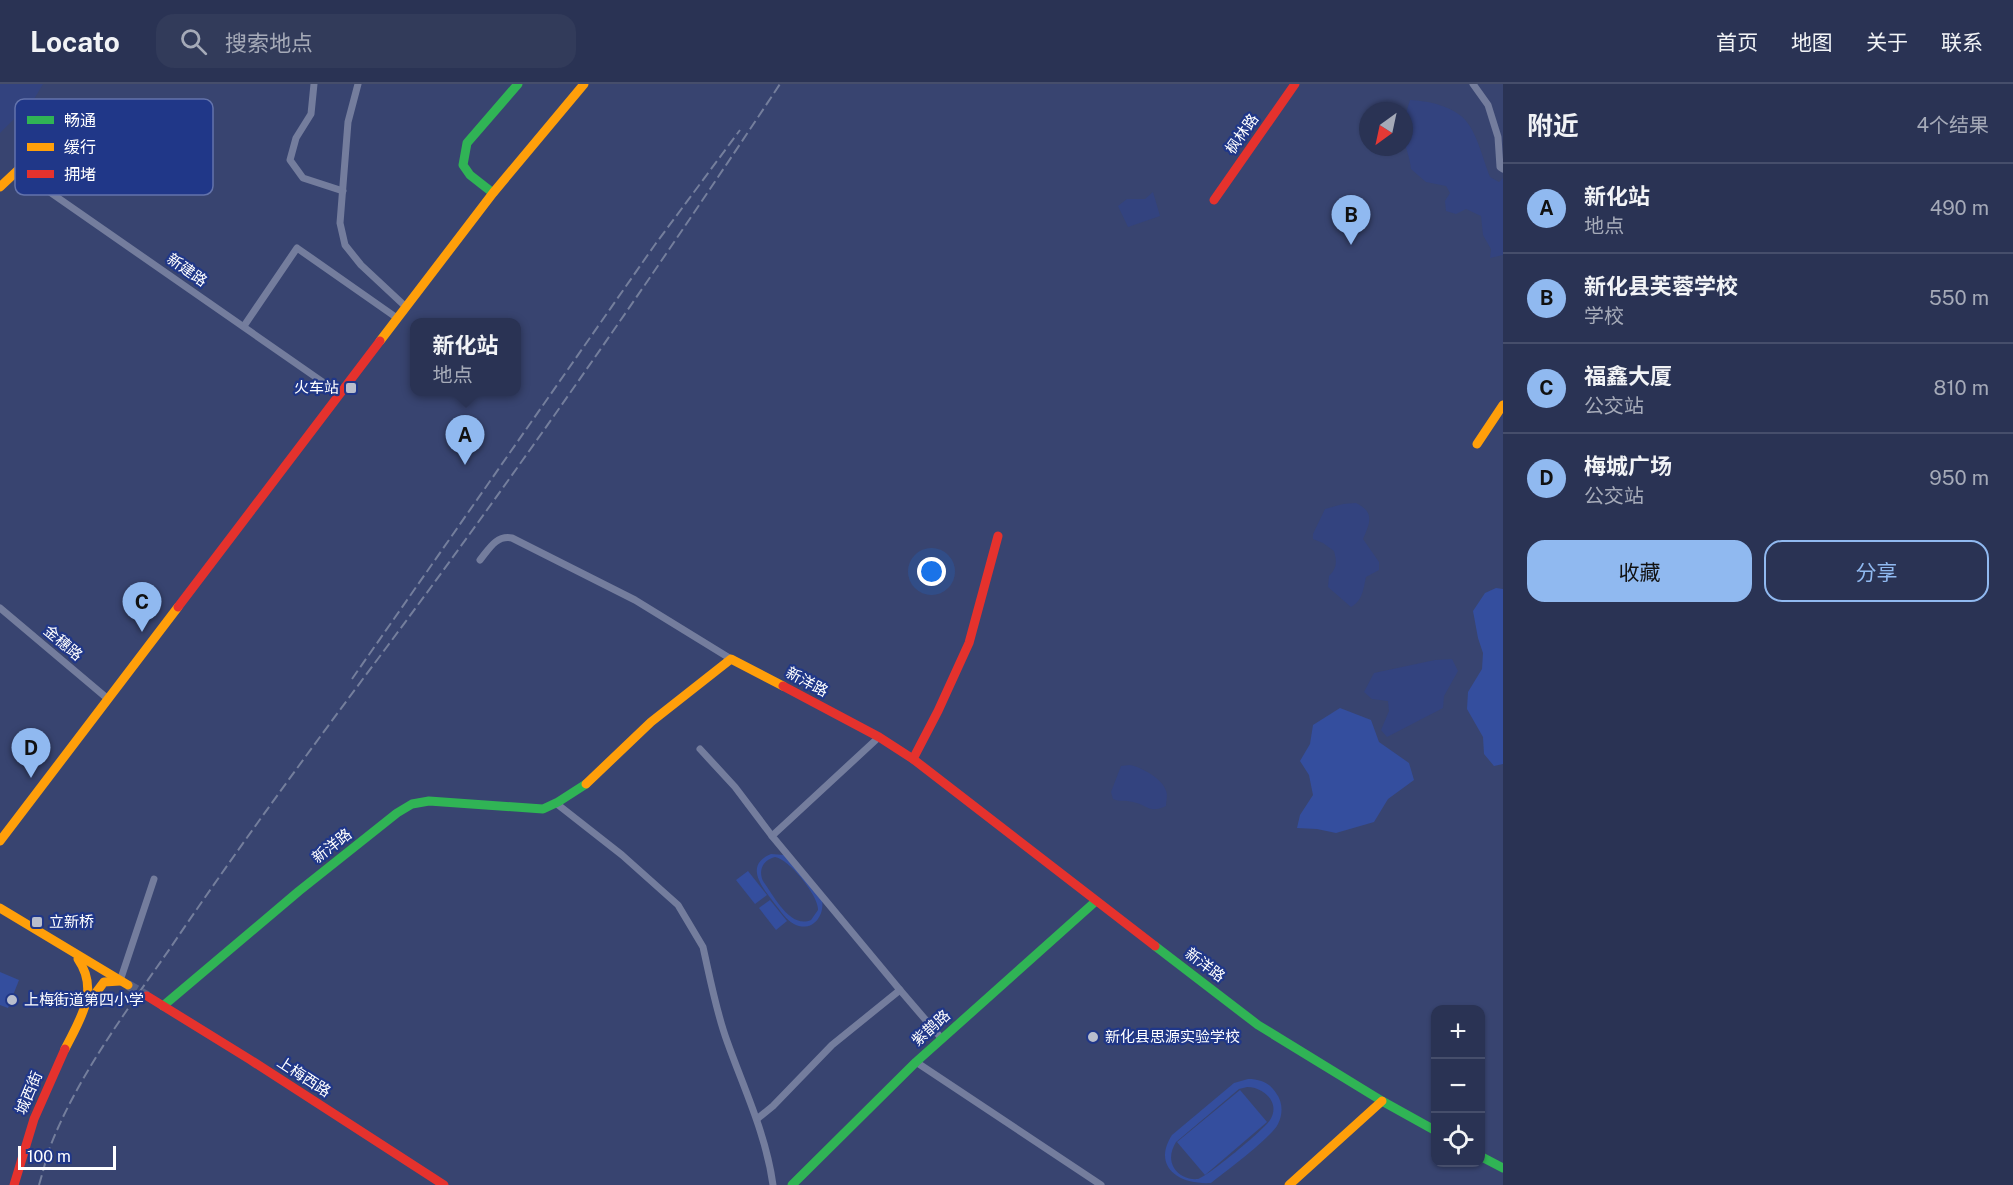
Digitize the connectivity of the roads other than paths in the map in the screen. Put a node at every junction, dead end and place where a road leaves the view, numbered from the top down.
1 (314, 84) edge
2 (358, 84) edge
3 (518, 84) edge
4 (1295, 84) edge
5 (1473, 84) edge
6 (581, 85) edge
7 (1503, 169) edge
8 (15, 173) edge
9 (0, 187) edge
10 (343, 190) junction
11 (493, 193) junction
12 (54, 195) edge
13 (1214, 200) dead end
14 (406, 307) junction
15 (398, 318) junction
16 (244, 326) junction
17 (339, 394) junction
18 (1503, 405) edge
19 (1477, 444) dead end
20 (998, 536) dead end
21 (480, 560) dead end
22 (0, 608) edge
23 (732, 659) junction
24 (108, 699) junction
25 (879, 737) junction
26 (700, 749) dead end
27 (913, 759) junction
28 (557, 804) junction
29 (772, 836) junction
30 (0, 841) edge
31 (154, 879) dead end
32 (1096, 901) junction
33 (0, 908) edge
34 (69, 950) junction
35 (124, 983) junction
36 (900, 990) junction
37 (147, 996) tunnel mouth
38 (163, 1006) junction
39 (942, 1039) junction
40 (65, 1049) junction
41 (916, 1062) junction
42 (1382, 1101) junction
43 (757, 1119) junction
44 (1431, 1128) edge
45 (1485, 1159) edge
46 (1503, 1168) edge
47 (14, 1185) edge
48 (444, 1185) edge
49 (772, 1185) edge
50 (792, 1185) edge
51 (1101, 1185) edge
52 (1289, 1185) edge

1 - 10 street
2 - 10 street
3 - 11 street
4 - 13 street, 枫林路
5 - 7 street
6 - 11 street
8 - 9 street
10 - 14 street
11 - 14 street
12 - 16 street, 新建路
14 - 15 street
15 - 16 street
15 - 17 street
16 - 17 street, 新建路
17 - 24 street
18 - 19 street
20 - 27 street
21 - 23 street
22 - 24 street, 金穗路
23 - 25 street, 新洋路
23 - 28 street, 新洋路
24 - 30 street
25 - 27 street, 新洋路
25 - 29 street
26 - 29 street
27 - 32 street, 新洋路
28 - 38 street, 新洋路
28 - 43 street
29 - 36 street
31 - 35 street
32 - 39 street, 紫鹊路
32 - 42 street, 新洋路
33 - 34 street
34 - 35 street
34 - 40 street, 城西街
35 - 40 street, 城西街
36 - 39 street
36 - 43 street
37 - 38 street, 上梅西路
38 - 48 street, 上梅西路
39 - 41 street, 紫鹊路
40 - 47 street, 城西街
41 - 50 street, 紫鹊路
41 - 51 street
42 - 44 street, 新洋路
42 - 52 street
43 - 49 street
45 - 46 street

